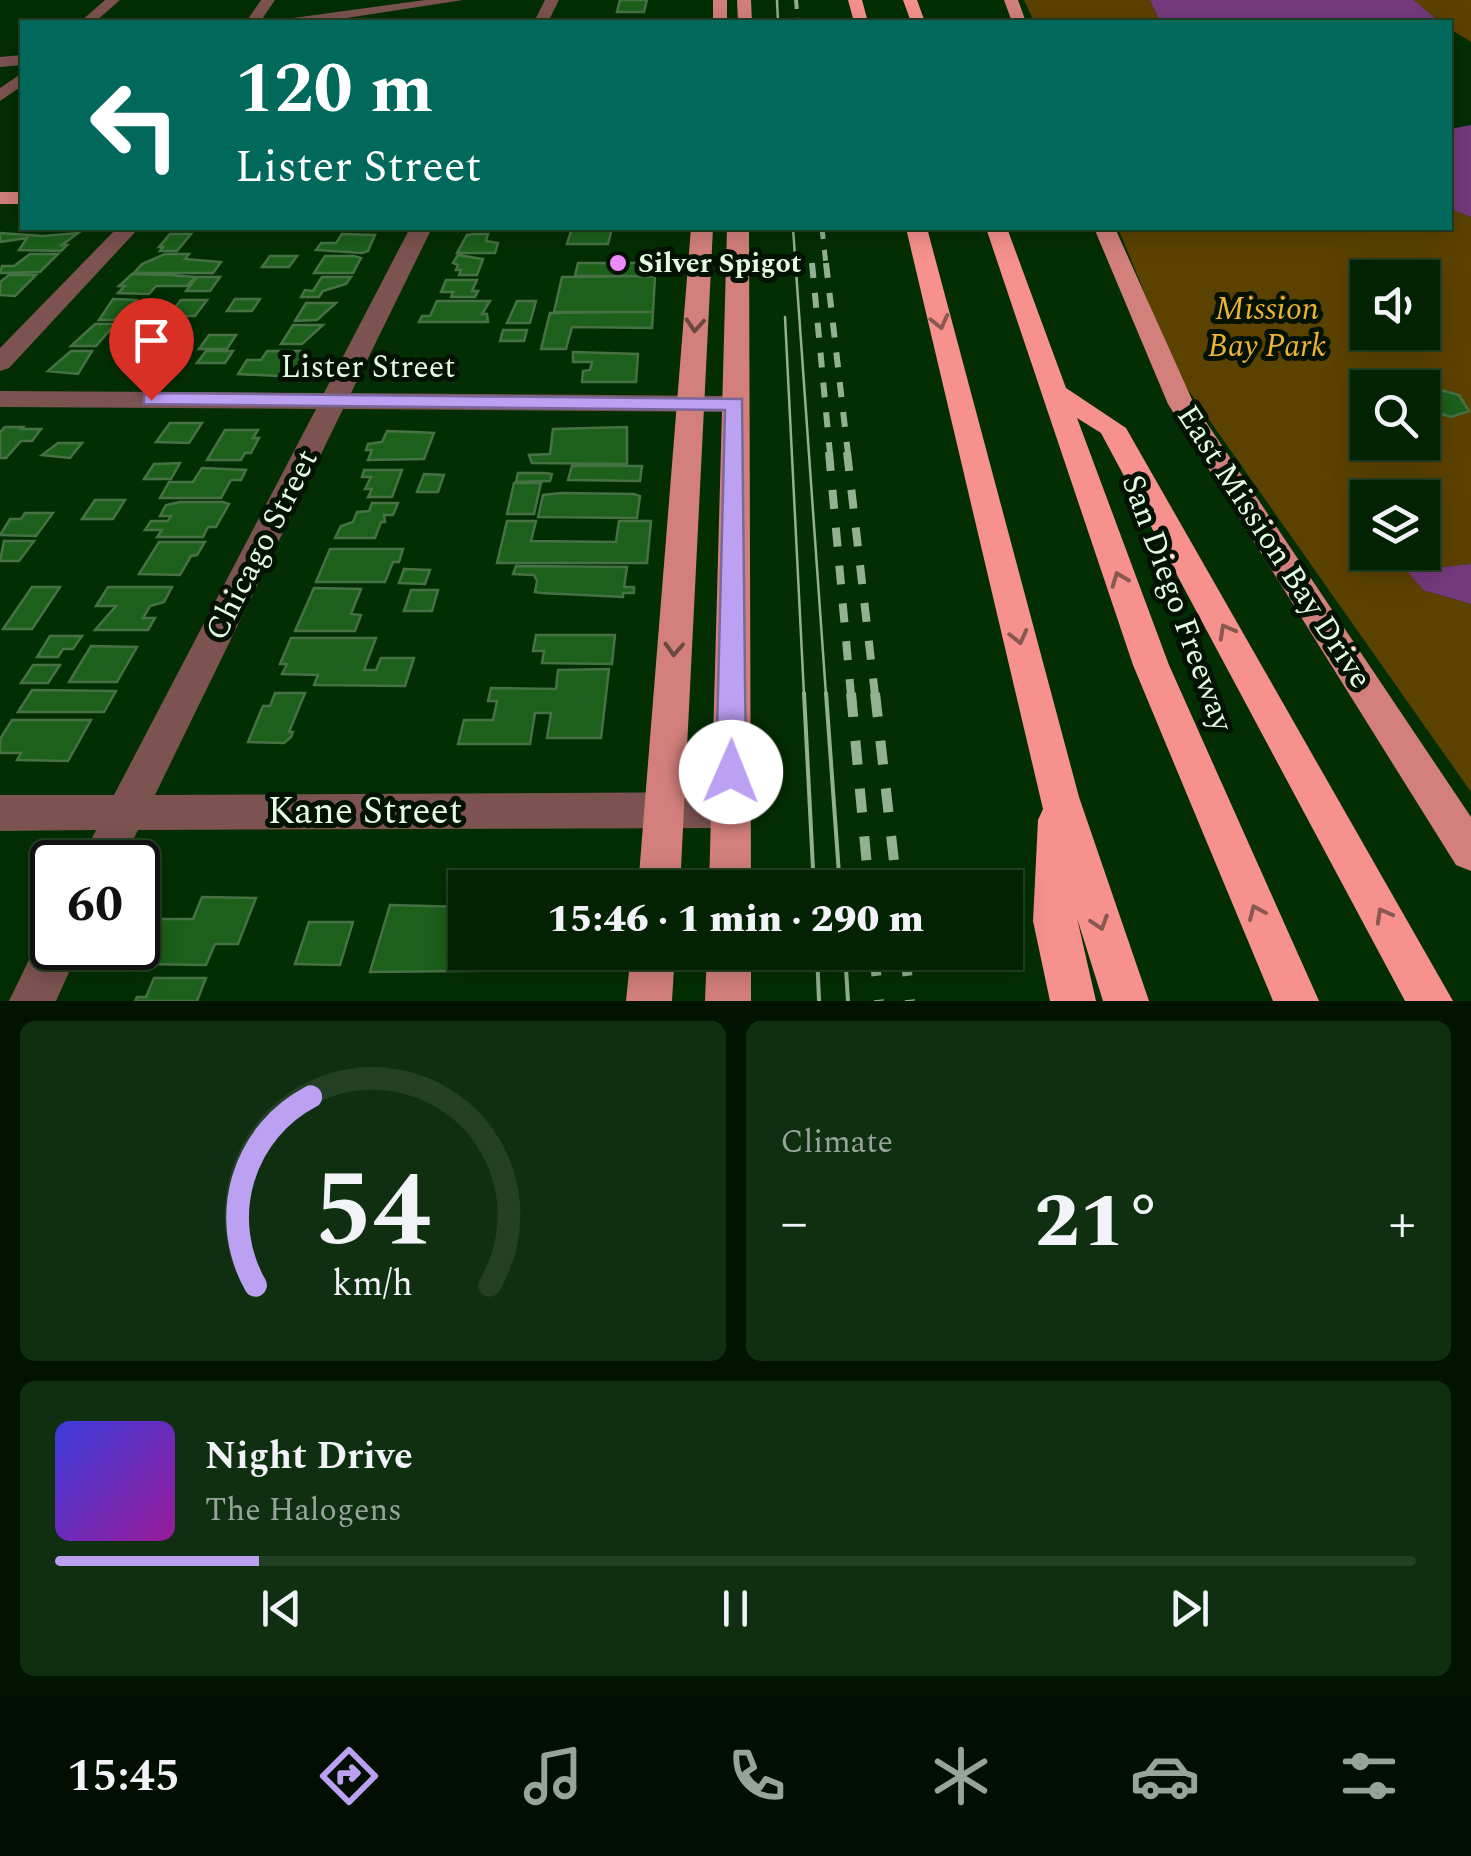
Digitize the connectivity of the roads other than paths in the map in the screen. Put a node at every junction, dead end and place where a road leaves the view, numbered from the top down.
1 (114, 0) edge
2 (456, 0) edge
3 (418, 2) edge
4 (89, 20) edge
5 (306, 20) edge
6 (20, 80) edge
7 (0, 96) edge
8 (126, 230) edge
9 (420, 230) edge
10 (702, 230) edge
11 (738, 230) edge
12 (917, 230) edge
13 (997, 230) edge
14 (1105, 230) edge
15 (0, 362) edge
16 (1058, 394) junction
17 (0, 400) edge
18 (334, 402) junction
19 (690, 404) junction
20 (735, 404) junction
21 (1059, 797) junction
22 (730, 810) junction
23 (665, 812) junction
24 (0, 813) edge
25 (126, 814) junction
26 (112, 840) edge
27 (1471, 852) edge
28 (660, 870) edge
29 (730, 870) edge
30 (47, 970) edge
31 (652, 970) edge
32 (729, 970) edge
33 (32, 1001) edge
34 (649, 1001) edge
35 (728, 1001) edge
36 (1074, 1001) edge
37 (1126, 1001) edge
38 (1296, 1001) edge
39 (1430, 1001) edge

1 - 4 street
2 - 3 street
3 - 5 street
6 - 7 street
8 - 15 street
9 - 18 street, Chicago Street
10 -> 19 main road
11 - 20 main road
12 -> 21 highway
13 - 16 highway, San Diego Freeway
14 - 27 main road, East Mission Bay Drive
38 -> 16 highway, San Diego Freeway
39 -> 16 highway
17 - 18 street, Lister Street
18 - 19 street, Lister Street
18 - 25 street, Chicago Street
19 - 20 street, Lister Street
19 -> 23 main road
20 - 22 main road
21 - 36 highway
21 -> 37 highway
22 - 23 street, Kane Street
22 - 29 main road
23 - 25 street, Kane Street
23 - 28 main road
24 - 25 street, Kane Street
25 - 26 street, Chicago Street
30 - 33 street
31 - 34 main road
32 - 35 main road

